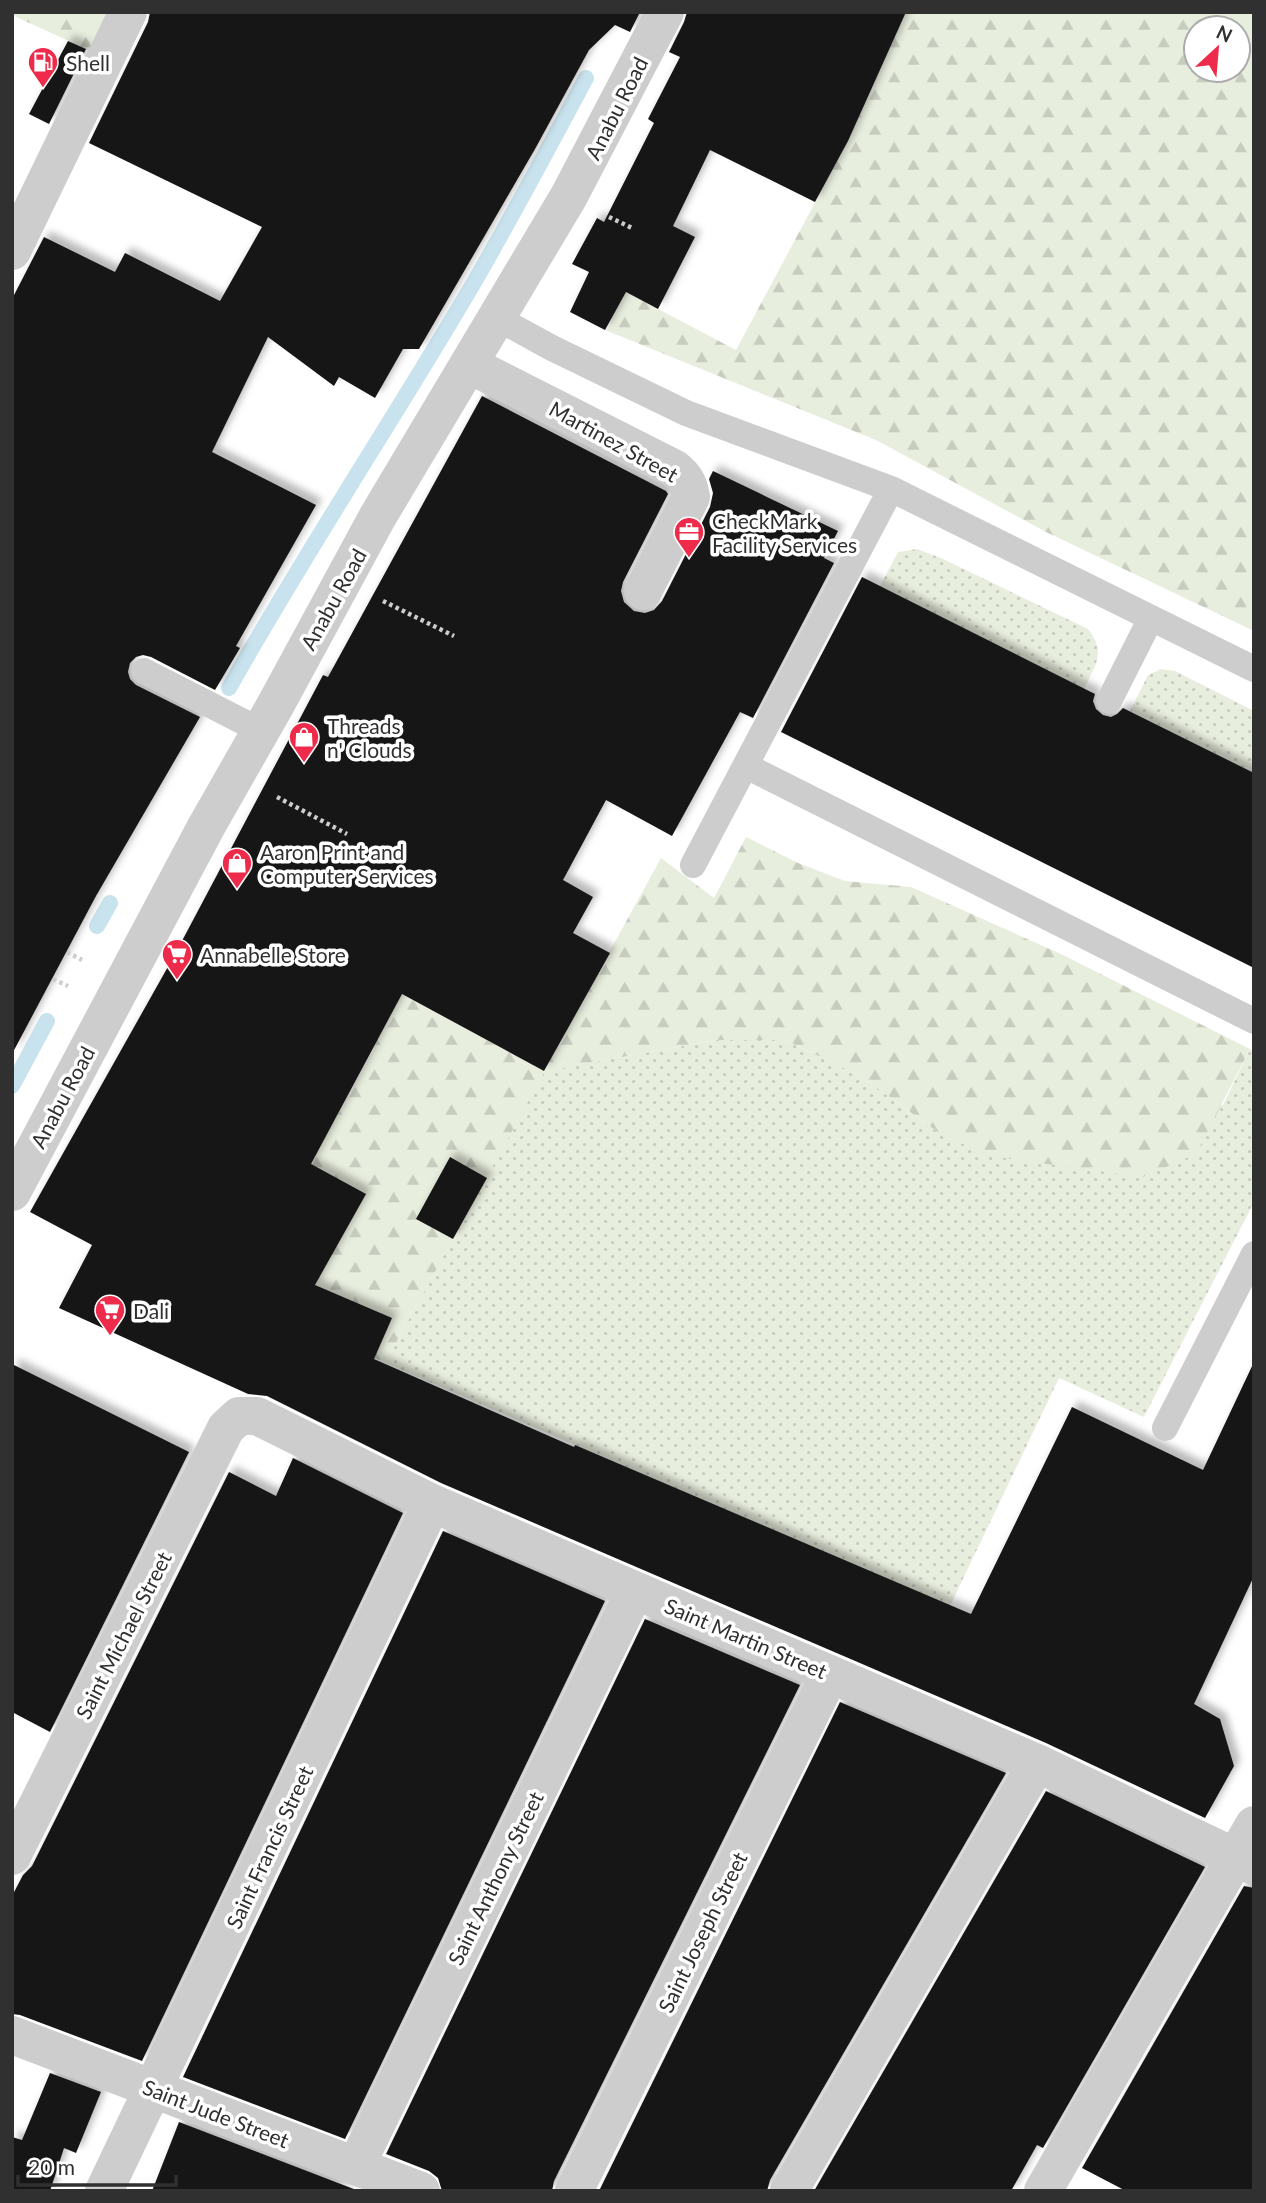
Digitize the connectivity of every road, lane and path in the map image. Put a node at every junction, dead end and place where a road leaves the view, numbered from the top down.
1 (128, 12) edge
2 (665, 12) edge
3 (599, 212) dead end
4 (634, 229) dead end
5 (12, 250) edge
6 (498, 318) junction
7 (470, 365) junction
8 (891, 489) junction
9 (342, 582) junction
10 (643, 591) dead end
11 (1151, 618) junction
12 (454, 636) dead end
13 (1254, 669) edge
14 (144, 671) dead end
15 (1109, 701) dead end
16 (261, 731) junction
17 (746, 766) junction
18 (275, 796) dead end
19 (347, 834) dead end
20 (693, 865) dead end
21 (1254, 1021) edge
22 (12, 1192) edge
23 (1254, 1254) edge
24 (239, 1416) joint
25 (1165, 1428) dead end
26 (432, 1503) junction
27 (635, 1590) junction
28 (830, 1674) junction
29 (1037, 1763) junction
30 (1248, 1849) edge
31 (12, 1856) edge
32 (12, 2035) edge
33 (153, 2089) junction
34 (356, 2166) junction
35 (1055, 2187) edge
36 (104, 2191) edge
37 (421, 2191) edge
38 (574, 2191) edge
39 (789, 2191) edge

1 - 5 street
2 - 6 street, Anabu Road
3 - 4 path
6 - 7 street, Anabu Road
6 - 8 lane
7 - 9 street, Anabu Road
7 - 10 street, Martinez Street
8 - 11 lane
8 - 17 lane
9 - 12 path
9 - 16 street, Anabu Road
11 - 13 lane
11 - 15 lane
14 - 16 lane
16 - 22 street, Anabu Road
17 - 20 lane
17 - 21 lane
18 - 19 path
23 - 25 lane
24 - 26 street, Saint Martin Street
24 - 31 street, Saint Michael Street
26 - 27 street, Saint Martin Street
26 - 33 street, Saint Francis Street
27 - 28 street, Saint Martin Street
27 - 34 street, Saint Anthony Street
28 - 29 street, Saint Martin Street
28 - 38 street, Saint Joseph Street
29 - 30 street, Saint Martin Street
29 - 39 street
30 - 35 street
32 - 33 street, Saint Jude Street
33 - 34 street, Saint Jude Street
33 - 36 street, Saint Francis Street
34 - 37 street, Saint Jude Street

